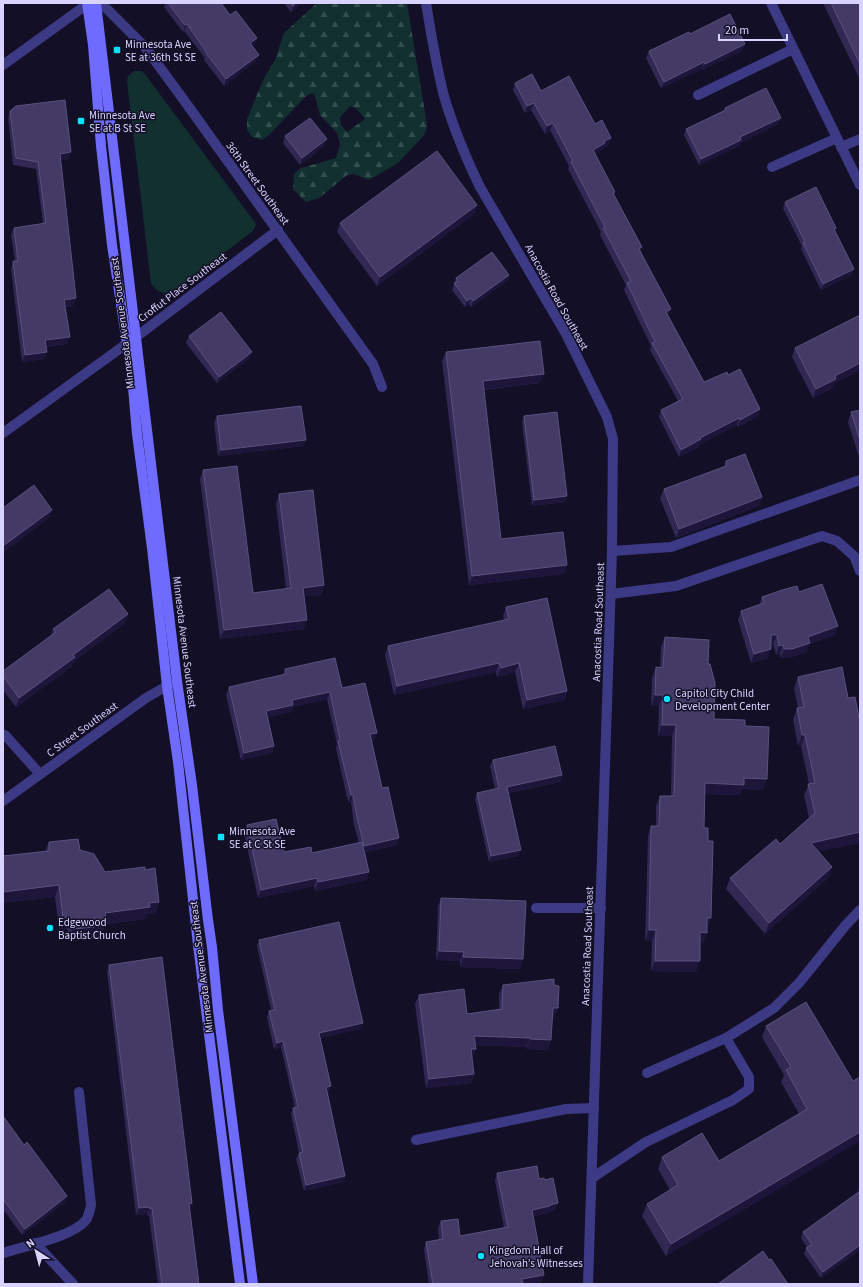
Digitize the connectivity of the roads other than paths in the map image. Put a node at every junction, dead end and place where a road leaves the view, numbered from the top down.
1 (90, 3) edge
2 (100, 3) edge
3 (426, 3) edge
4 (771, 3) edge
5 (793, 49) junction
6 (3, 65) edge
7 (698, 95) dead end
8 (860, 139) edge
9 (839, 143) junction
10 (772, 167) dead end
11 (860, 185) edge
12 (278, 230) junction
13 (136, 337) junction
14 (127, 344) junction
15 (382, 387) dead end
16 (3, 433) edge
17 (860, 480) edge
18 (612, 551) junction
19 (860, 571) edge
20 (611, 594) junction
21 (177, 680) junction
22 (167, 686) junction
23 (3, 735) edge
24 (40, 774) junction
25 (3, 801) edge
26 (536, 908) dead end
27 (601, 908) junction
28 (860, 910) edge
29 (726, 1038) junction
30 (647, 1073) dead end
31 (79, 1092) dead end
32 (594, 1108) junction
33 (416, 1140) dead end
34 (592, 1178) junction
35 (35, 1243) junction
36 (3, 1253) edge
37 (73, 1284) edge
38 (240, 1284) edge
39 (253, 1284) edge
40 (588, 1284) edge

1 - 6 street
1 - 13 main road, Minnesota Avenue Southeast
1 - 14 main road, Minnesota Avenue Southeast
2 - 12 street, 36th Street Southeast
3 - 18 street, Anacostia Road Southeast
4 - 5 street
5 - 7 street
5 - 9 street
8 - 9 street
9 - 10 street
9 - 11 street
12 - 13 street, Croffut Place Southeast
12 - 15 street, 36th Street Southeast
13 - 14 street, Croffut Place Southeast
13 - 21 main road, Minnesota Avenue Southeast
14 - 16 street, Croffut Place Southeast
14 - 22 main road, Minnesota Avenue Southeast
17 - 18 street
18 - 20 street, Anacostia Road Southeast
19 - 20 street
20 - 27 street, Anacostia Road Southeast
21 - 22 street, C Street Southeast
21 - 39 main road, Minnesota Avenue Southeast
22 - 24 street, C Street Southeast
22 - 38 main road, Minnesota Avenue Southeast
23 - 24 street
24 - 25 street, C Street Southeast
26 - 27 street
27 - 32 street, Anacostia Road Southeast
28 - 29 street
29 - 30 street
29 - 34 street
31 - 35 street
32 - 33 street
32 - 34 street, Anacostia Road Southeast
34 - 40 street, Anacostia Road Southeast
35 - 36 street
35 - 37 street

